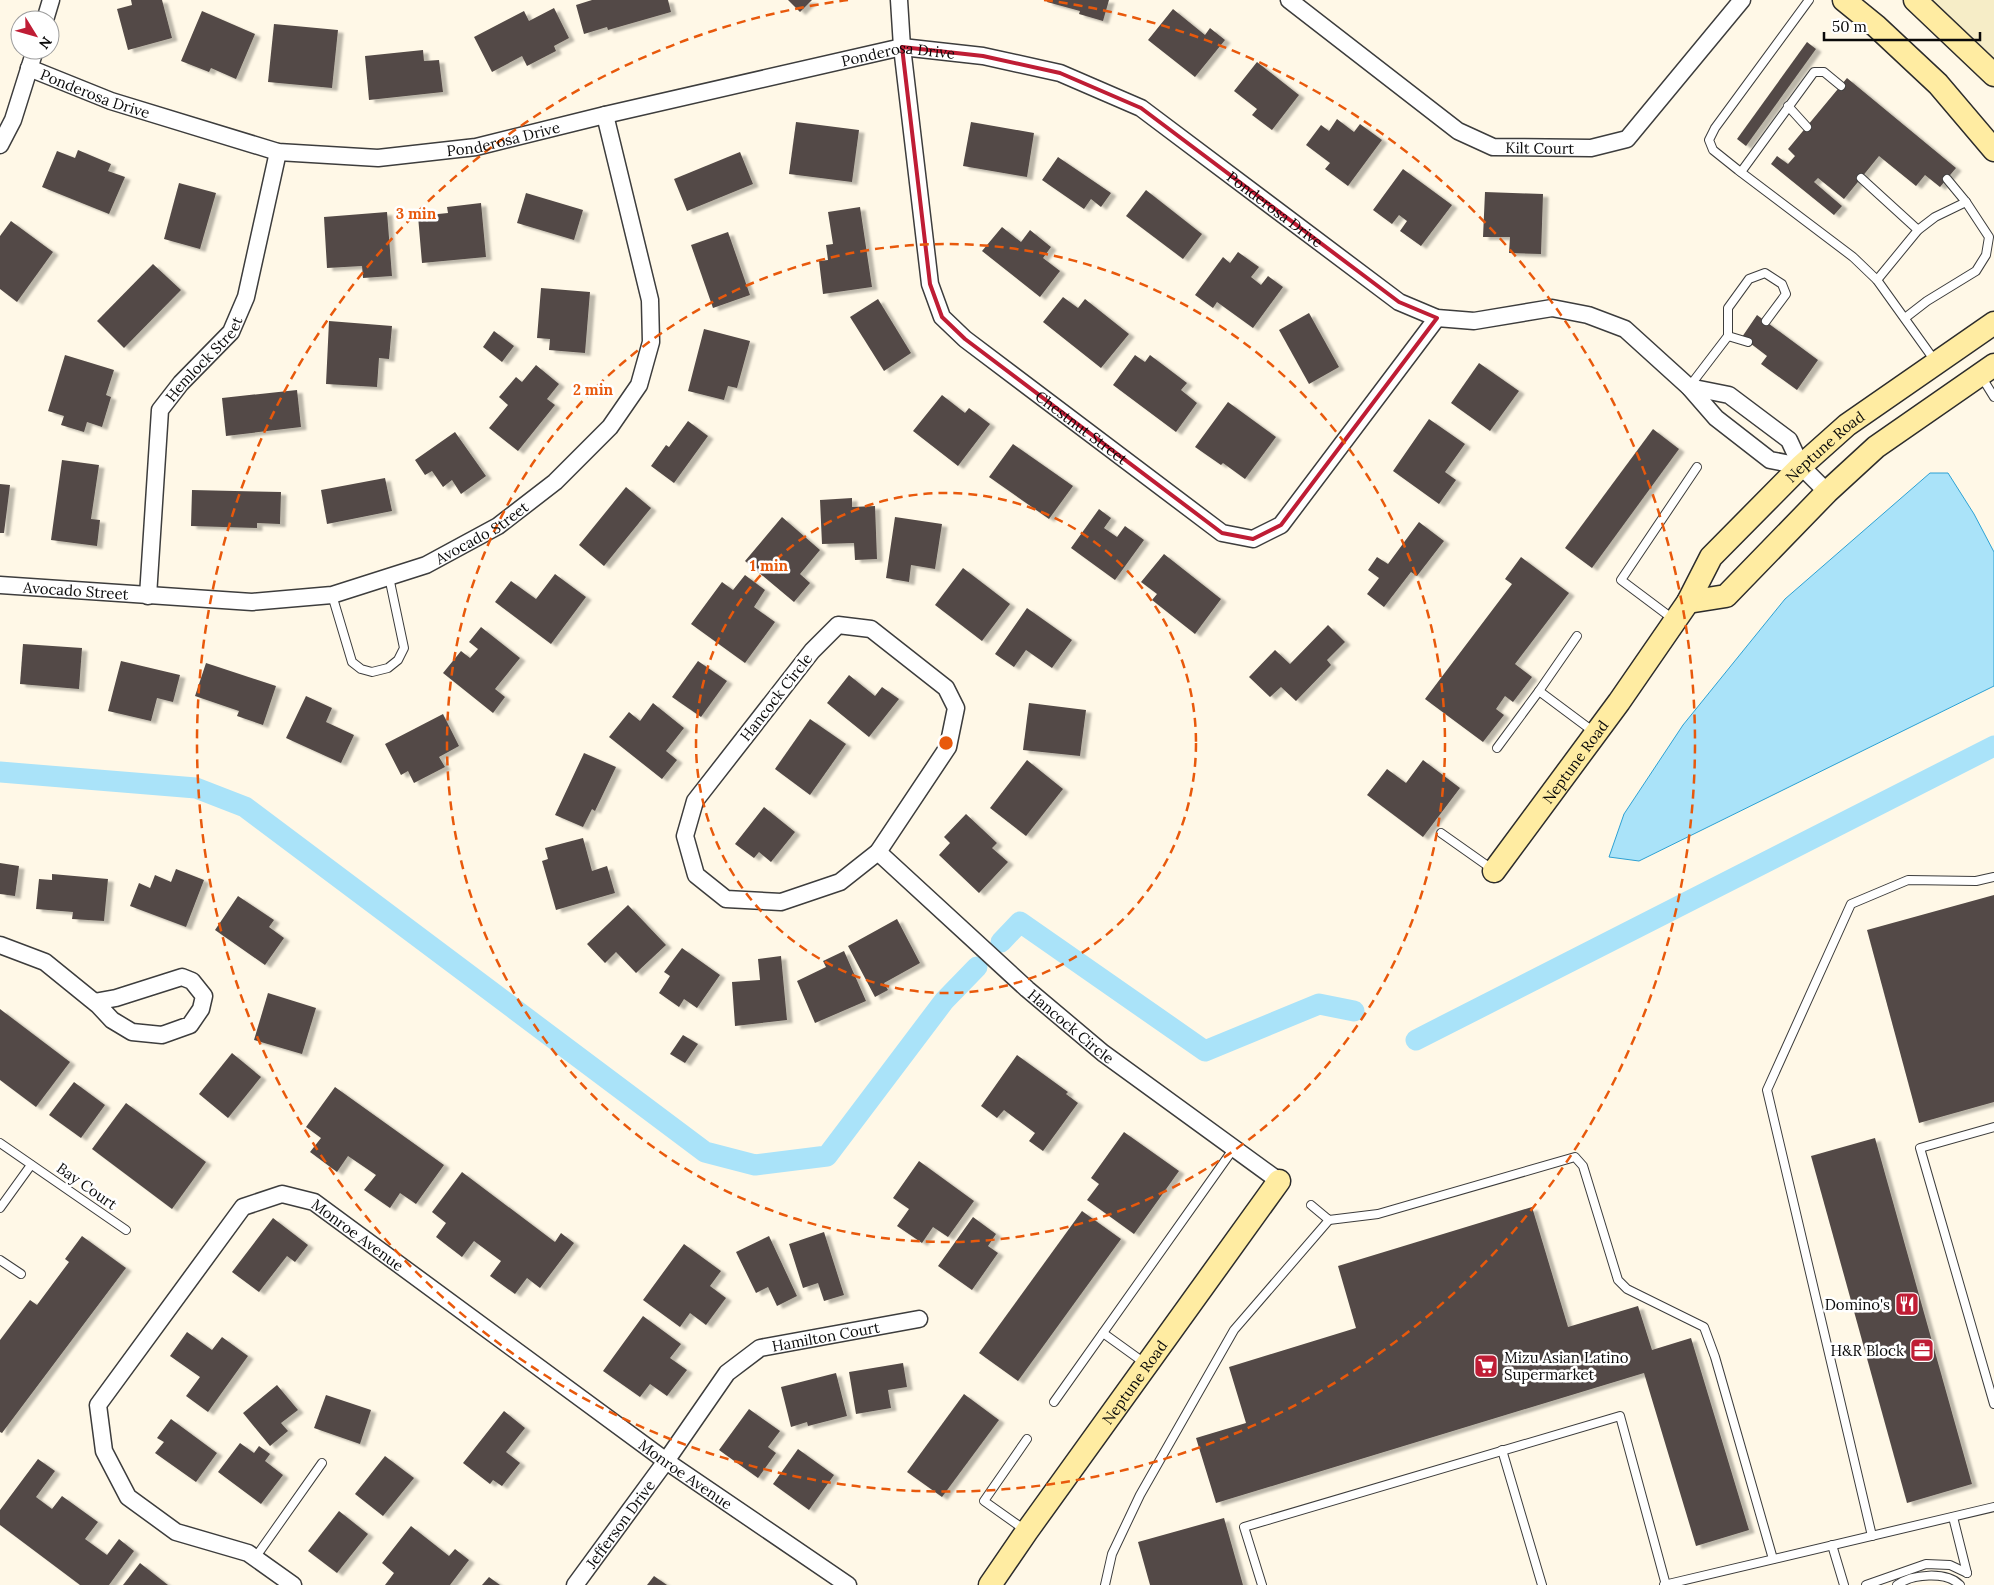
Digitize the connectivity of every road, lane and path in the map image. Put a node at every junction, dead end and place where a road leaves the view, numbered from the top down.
1 (899, 0) edge
2 (1289, 0) edge
3 (1742, 0) edge
4 (1809, 0) edge
5 (1844, 0) edge
6 (1915, 1) edge
7 (902, 47) junction
8 (32, 60) edge
9 (30, 68) junction
10 (1994, 74) edge
11 (1840, 86) dead end
12 (1788, 106) junction
13 (605, 114) junction
14 (1807, 127) dead end
15 (0, 145) edge
16 (1994, 150) edge
17 (278, 152) junction
18 (1741, 172) junction
19 (1862, 178) dead end
20 (1947, 179) dead end
21 (1966, 202) junction
22 (1918, 230) junction
23 (1877, 280) junction
24 (1437, 318) junction
25 (1905, 318) junction
26 (1766, 321) dead end
27 (1994, 323) edge
28 (1728, 336) junction
29 (1748, 342) dead end
30 (1936, 362) junction
31 (1987, 369) edge
32 (1689, 387) junction
33 (1994, 397) edge
34 (1801, 466) junction
35 (1697, 467) dead end
36 (1827, 492) junction
37 (389, 577) junction
38 (0, 585) edge
39 (332, 595) junction
40 (148, 596) junction
41 (1688, 602) junction
42 (1675, 620) junction
43 (1578, 636) dead end
44 (1539, 691) junction
45 (1596, 734) junction
46 (1497, 748) dead end
47 (1441, 833) dead end
48 (878, 852) junction
49 (1494, 871) joint
50 (1994, 876) edge
51 (0, 946) edge
52 (94, 1002) junction
53 (1994, 1127) edge
54 (0, 1143) edge
55 (1234, 1148) junction
56 (32, 1165) junction
57 (1279, 1181) joint
58 (1312, 1205) dead end
59 (0, 1208) edge
60 (1330, 1220) junction
61 (126, 1230) dead end
62 (0, 1260) edge
63 (21, 1274) dead end
64 (919, 1319) dead end
65 (1103, 1333) junction
66 (1147, 1366) junction
67 (1054, 1402) dead end
68 (1994, 1404) edge
69 (1027, 1439) dead end
70 (1502, 1450) junction
71 (666, 1461) junction
72 (322, 1463) dead end
73 (1994, 1508) edge
74 (1953, 1517) junction
75 (1027, 1532) junction
76 (1872, 1536) junction
77 (1832, 1545) junction
78 (255, 1558) junction
79 (1773, 1559) junction
80 (292, 1585) edge
81 (575, 1585) edge
82 (848, 1585) edge
83 (990, 1585) edge
84 (1105, 1585) edge
85 (1262, 1585) edge
86 (1542, 1585) edge
87 (1665, 1585) edge
88 (1844, 1585) edge
89 (1866, 1585) edge
90 (1897, 1585) edge
91 (1960, 1585) edge

1 - 7 street, Chestnut Street
2 - 3 street, Kilt Court
4 - 18 lane
5 - 16 main road
6 - 10 main road
7 - 13 street, Ponderosa Drive
7 - 24 street, Ponderosa Drive
7 - 24 street, Chestnut Street
8 - 9 street
9 - 15 street
9 - 17 street, Ponderosa Drive
11 - 12 lane
12 - 14 lane
12 - 18 lane
13 - 17 street, Ponderosa Drive
13 - 37 street, Avocado Street
17 - 40 street, Hemlock Street
18 - 23 lane
19 - 22 lane
20 - 21 lane
21 - 22 lane
21 - 25 lane
22 - 23 lane
23 - 25 lane
24 - 32 street, Ponderosa Drive
25 - 30 lane
26 - 28 lane
27 - 30 main road, Neptune Road
28 - 29 lane
28 - 32 lane
30 - 34 main road, Neptune Road
31 - 33 lane
31 - 36 main road
32 - 34 street, Ponderosa Drive
32 - 34 street
34 - 36 street
34 - 41 main road, Neptune Road
35 - 42 lane
36 - 41 main road
37 - 39 street, Avocado Street
37 - 39 lane
38 - 40 street, Avocado Street
39 - 40 street, Avocado Street
41 - 42 main road, Neptune Road
42 - 45 main road, Neptune Road
43 - 44 lane
44 - 45 lane
44 - 46 lane
45 - 49 main road, Neptune Road
47 - 49 lane
48 - 48 street, Hancock Circle
48 - 55 street, Hancock Circle
50 - 76 lane
51 - 52 street
52 - 52 street
53 - 68 lane
54 - 56 lane, Bay Court
55 - 57 street, Hancock Circle
55 - 65 lane
56 - 59 lane
56 - 61 lane, Bay Court
57 - 66 main road, Neptune Road
58 - 60 lane
60 - 79 lane
60 - 84 lane
62 - 63 lane
64 - 71 street, Hamilton Court
65 - 66 lane
65 - 67 lane
66 - 75 main road, Neptune Road
69 - 75 lane
70 - 85 lane
70 - 86 lane
70 - 87 lane
71 - 78 street, Monroe Avenue
71 - 81 street, Jefferson Drive
71 - 82 street, Monroe Avenue
72 - 78 lane
73 - 74 lane
74 - 76 lane
74 - 89 lane
75 - 83 main road, Neptune Road
76 - 77 lane
77 - 79 lane
77 - 88 lane
78 - 80 street, Monroe Avenue
79 - 87 lane
90 - 91 lane

